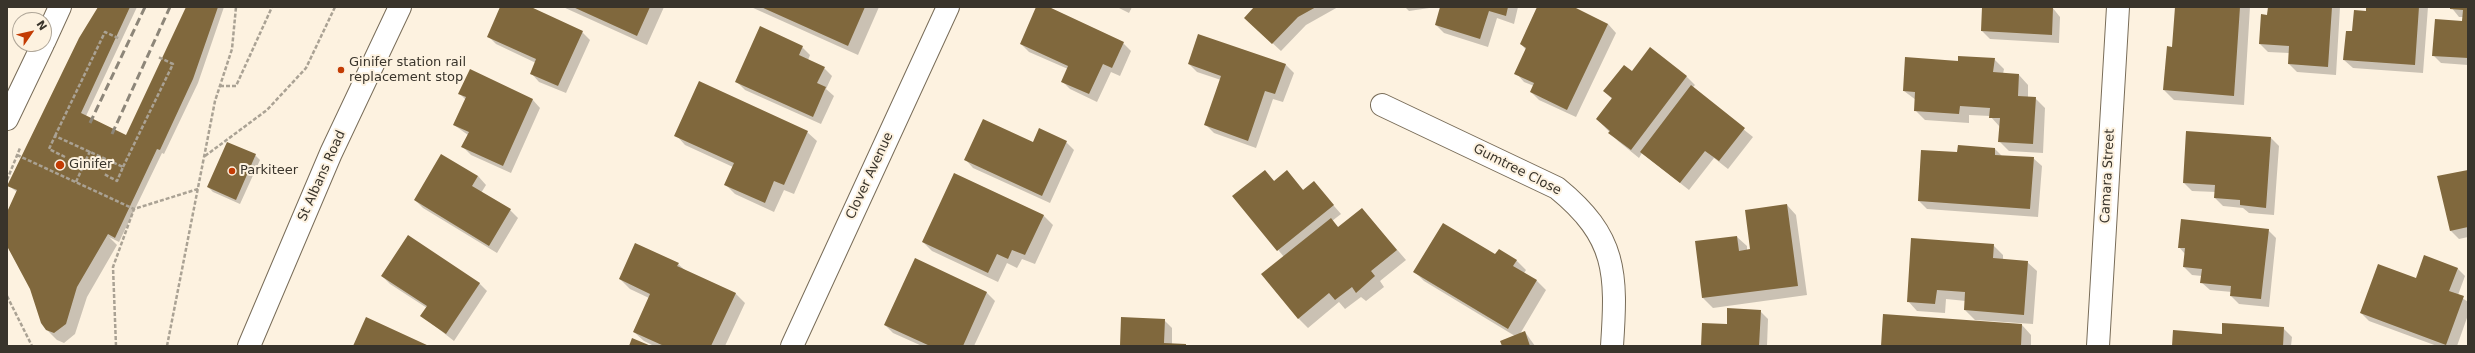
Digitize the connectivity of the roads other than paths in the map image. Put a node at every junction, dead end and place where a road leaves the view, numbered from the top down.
1 (60, 7) edge
2 (400, 7) edge
3 (948, 7) edge
4 (2118, 7) edge
5 (52, 25) edge
6 (40, 52) edge
7 (1382, 105) dead end
8 (7, 119) edge
9 (249, 346) edge
10 (792, 346) edge
11 (1612, 346) edge
12 (2098, 346) edge

1 - 5 street
2 - 9 street, St Albans Road
3 - 10 street, Clover Avenue
4 - 12 street, Camara Street
6 - 8 street
7 - 11 street, Gumtree Close

